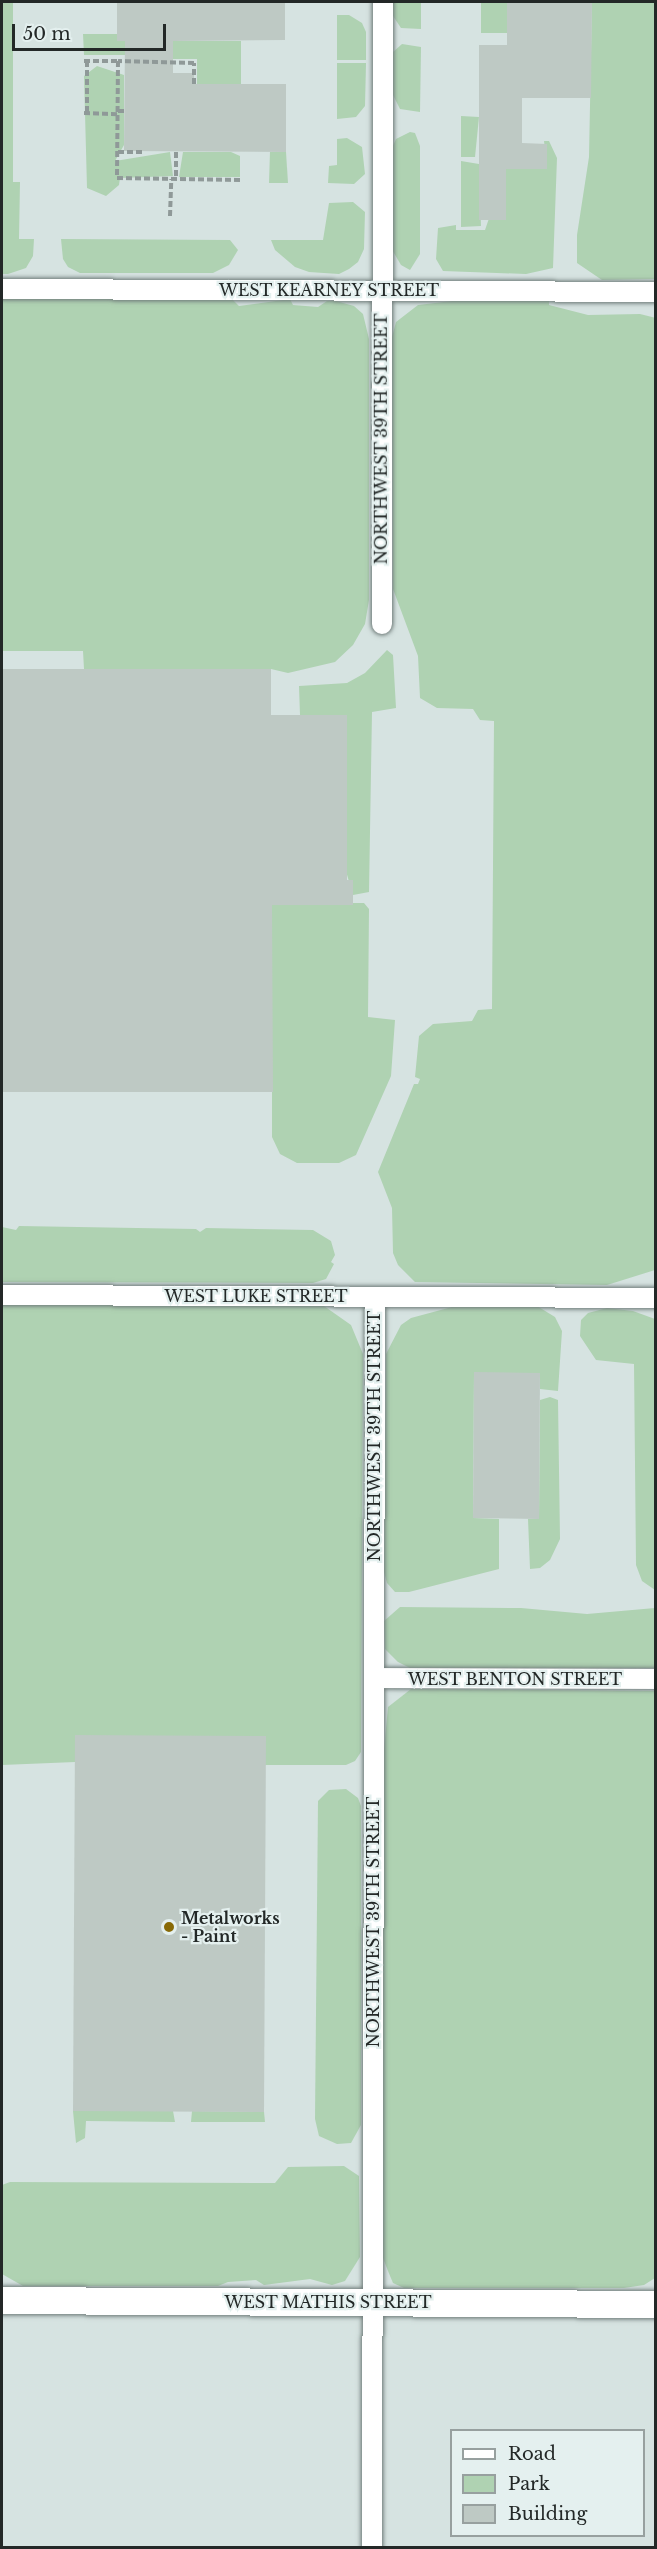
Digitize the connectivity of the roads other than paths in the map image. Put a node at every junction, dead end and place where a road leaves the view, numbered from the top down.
1 (383, 2) edge
2 (2, 289) edge
3 (381, 291) junction
4 (656, 292) edge
5 (382, 624) dead end
6 (2, 1295) edge
7 (375, 1297) junction
8 (656, 1298) edge
9 (374, 1678) junction
10 (656, 1679) edge
11 (2, 2300) edge
12 (374, 2302) junction
13 (656, 2304) edge
14 (372, 2547) edge

1 - 3 street, NORTHWEST 39TH STREET
2 - 3 street, WEST KEARNEY STREET
3 - 4 street, WEST KEARNEY STREET
3 - 5 street, NORTHWEST 39TH STREET
6 - 7 street, WEST LUKE STREET
7 - 8 street, WEST LUKE STREET
7 - 9 street, NORTHWEST 39TH STREET
9 - 10 street, WEST BENTON STREET
9 - 12 street, NORTHWEST 39TH STREET
11 - 12 street, WEST MATHIS STREET
12 - 13 street, WEST MATHIS STREET
12 - 14 street, NORTHWEST 39TH STREET

